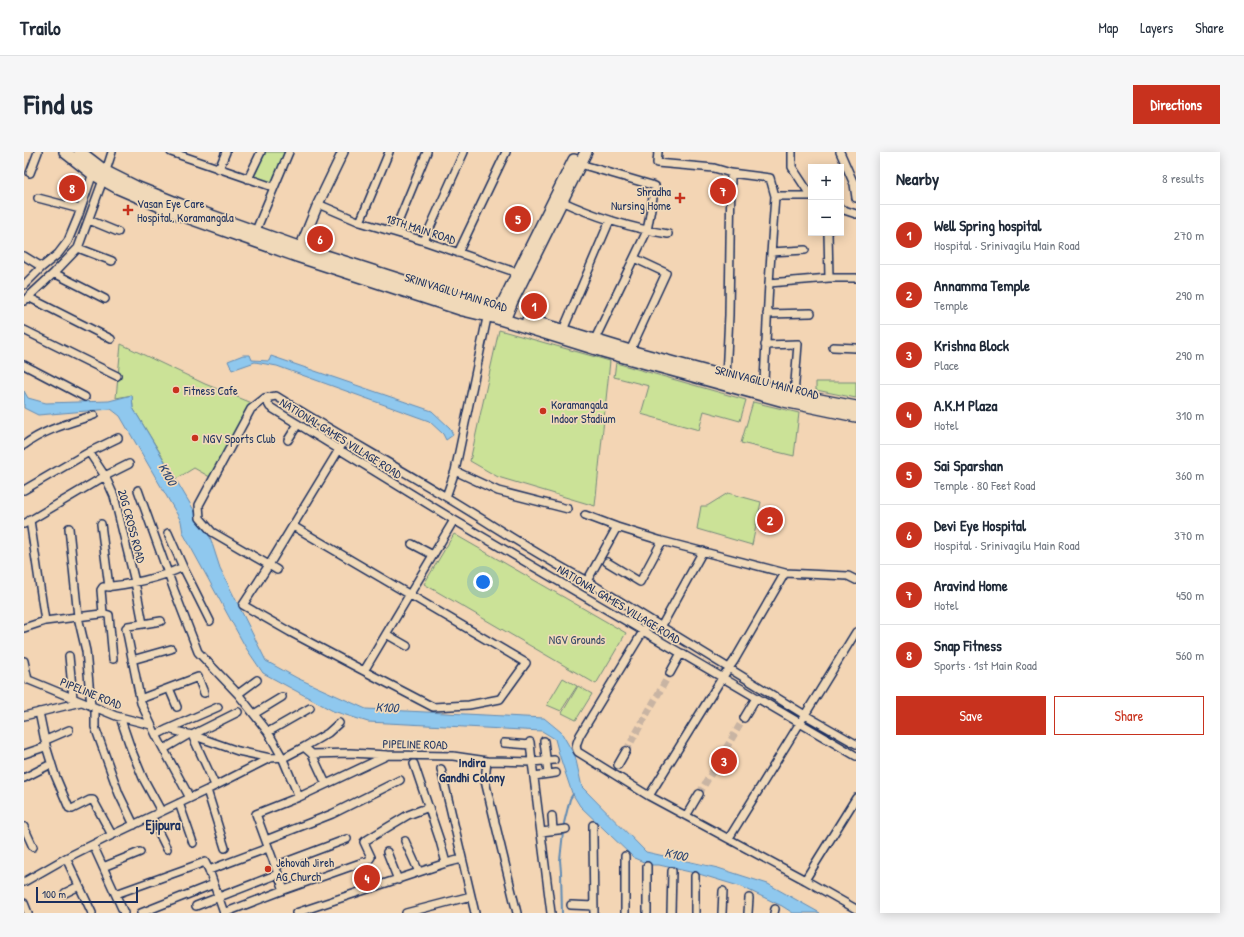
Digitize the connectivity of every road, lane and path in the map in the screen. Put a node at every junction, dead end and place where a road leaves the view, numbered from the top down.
1 (38, 152) edge
2 (65, 152) edge
3 (80, 152) edge
4 (112, 152) edge
5 (171, 152) edge
6 (226, 152) edge
7 (261, 152) edge
8 (289, 152) edge
9 (343, 152) edge
10 (389, 152) edge
11 (427, 152) edge
12 (464, 152) edge
13 (506, 152) edge
14 (578, 152) edge
15 (586, 152) edge
16 (658, 152) edge
17 (792, 152) edge
18 (840, 152) edge
19 (184, 154) edge
20 (580, 164) junction
21 (94, 169) junction
22 (219, 169) junction
23 (30, 173) dead end
24 (731, 173) junction
25 (105, 176) junction
26 (248, 179) junction
27 (855, 184) edge
28 (273, 188) junction
29 (808, 190) edge
30 (775, 196) junction
31 (808, 196) edge
32 (38, 198) dead end
33 (856, 198) edge
34 (559, 200) junction
35 (318, 204) junction
36 (80, 209) junction
37 (844, 211) edge
38 (856, 214) edge
39 (89, 220) junction
40 (610, 220) junction
41 (360, 222) junction
42 (647, 231) junction
43 (118, 232) dead end
44 (394, 232) junction
45 (668, 234) dead end
46 (253, 236) junction
47 (828, 236) edge
48 (424, 241) junction
49 (78, 248) junction
50 (805, 250) dead end
51 (299, 252) junction
52 (771, 252) junction
53 (458, 253) junction
54 (24, 256) edge
55 (634, 258) junction
56 (112, 261) dead end
57 (42, 267) junction
58 (54, 273) junction
59 (518, 273) junction
60 (829, 278) junction
61 (856, 278) edge
62 (769, 284) junction
63 (24, 285) edge
64 (26, 299) edge
65 (106, 299) dead end
66 (811, 313) dead end
67 (767, 314) junction
68 (497, 315) junction
69 (24, 330) edge
70 (563, 330) junction
71 (111, 339) dead end
72 (595, 339) junction
73 (765, 344) junction
74 (833, 347) dead end
75 (856, 348) edge
76 (630, 351) junction
77 (24, 365) edge
78 (118, 376) dead end
79 (726, 377) junction
80 (762, 391) junction
81 (794, 395) junction
82 (85, 397) dead end
83 (265, 398) junction
84 (856, 407) edge
85 (94, 415) dead end
86 (856, 416) edge
87 (298, 424) junction
88 (118, 438) dead end
89 (346, 438) junction
90 (288, 440) dead end
91 (24, 445) edge
92 (339, 450) junction
93 (89, 452) junction
94 (130, 464) dead end
95 (455, 471) junction
96 (105, 476) junction
97 (24, 490) edge
98 (138, 490) dead end
99 (446, 496) junction
100 (568, 509) dead end
101 (584, 515) dead end
102 (454, 520) junction
103 (27, 522) edge
104 (101, 524) dead end
105 (293, 526) junction
106 (617, 527) junction
107 (69, 528) dead end
108 (168, 533) dead end
109 (662, 541) junction
110 (412, 544) dead end
111 (703, 551) junction
112 (433, 555) junction
113 (607, 562) dead end
114 (269, 565) junction
115 (183, 567) junction
116 (560, 568) junction
117 (277, 570) dead end
118 (785, 573) junction
119 (168, 574) junction
120 (555, 579) junction
121 (856, 580) edge
122 (587, 581) junction
123 (135, 582) junction
124 (109, 587) junction
125 (410, 594) junction
126 (102, 614) junction
127 (78, 617) junction
128 (650, 620) junction
129 (45, 621) junction
130 (161, 621) dead end
131 (210, 621) dead end
132 (143, 624) junction
133 (661, 627) junction
134 (24, 628) edge
135 (644, 631) junction
136 (856, 632) edge
137 (386, 634) junction
138 (407, 646) dead end
139 (171, 649) dead end
140 (681, 653) junction
141 (69, 656) dead end
142 (113, 659) dead end
143 (132, 660) junction
144 (24, 661) edge
145 (729, 668) junction
146 (364, 671) junction
147 (670, 673) tunnel mouth
148 (722, 678) junction
149 (26, 679) edge
150 (257, 680) dead end
151 (169, 688) junction
152 (204, 693) dead end
153 (238, 694) junction
154 (282, 697) dead end
155 (72, 698) junction
156 (756, 698) junction
157 (140, 699) junction
158 (81, 702) junction
159 (93, 707) junction
160 (177, 707) dead end
161 (218, 707) dead end
162 (310, 708) dead end
163 (38, 712) junction
164 (238, 712) dead end
165 (254, 714) junction
166 (805, 715) junction
167 (24, 716) edge
168 (120, 717) junction
169 (744, 718) tunnel mouth
170 (339, 723) dead end
171 (151, 724) junction
172 (799, 724) junction
173 (168, 729) junction
174 (69, 730) dead end
175 (268, 732) junction
176 (156, 735) junction
177 (190, 735) junction
178 (544, 741) dead end
179 (45, 744) junction
180 (504, 744) dead end
181 (856, 744) edge
182 (304, 747) junction
183 (164, 749) junction
184 (626, 751) tunnel mouth
185 (24, 754) edge
186 (312, 754) junction
187 (388, 755) junction
188 (856, 756) edge
189 (282, 757) junction
190 (270, 758) junction
191 (550, 760) junction
192 (487, 761) junction
193 (532, 762) junction
194 (51, 764) junction
195 (414, 764) dead end
196 (618, 765) dead end
197 (441, 769) dead end
198 (556, 773) dead end
199 (548, 774) junction
200 (534, 776) junction
201 (24, 778) edge
202 (400, 780) dead end
203 (326, 784) junction
204 (215, 785) junction
205 (207, 790) junction
206 (699, 794) tunnel mouth
207 (649, 796) junction
208 (299, 797) junction
209 (190, 798) junction
210 (856, 798) edge
211 (178, 803) junction
212 (429, 807) junction
213 (161, 811) junction
214 (552, 816) dead end
215 (686, 816) junction
216 (151, 817) junction
217 (134, 825) junction
218 (593, 825) dead end
219 (24, 827) edge
220 (566, 829) dead end
221 (553, 830) junction
222 (541, 832) junction
223 (112, 835) junction
224 (26, 838) edge
225 (729, 838) junction
226 (347, 839) dead end
227 (266, 840) junction
228 (405, 841) dead end
229 (193, 843) dead end
230 (93, 845) junction
231 (33, 847) dead end
232 (225, 848) dead end
233 (268, 848) junction
234 (167, 849) dead end
235 (140, 852) dead end
236 (386, 852) dead end
237 (625, 856) dead end
238 (66, 858) junction
239 (462, 860) junction
240 (446, 863) junction
241 (275, 866) junction
242 (647, 866) dead end
243 (103, 867) junction
244 (209, 870) junction
245 (672, 871) dead end
246 (419, 872) junction
247 (278, 874) junction
248 (695, 876) dead end
249 (398, 880) junction
250 (805, 880) junction
251 (24, 882) edge
252 (214, 884) junction
253 (79, 886) junction
254 (284, 890) junction
255 (724, 891) dead end
256 (65, 893) dead end
257 (116, 894) junction
258 (471, 896) junction
259 (218, 897) junction
260 (749, 898) dead end
261 (24, 904) edge
262 (571, 905) dead end
263 (196, 906) dead end
264 (594, 909) edge
265 (856, 909) edge
266 (28, 913) edge
267 (92, 913) edge
268 (124, 913) edge
269 (141, 913) edge
270 (224, 913) edge
271 (296, 913) edge
272 (406, 913) edge
273 (475, 913) edge
274 (517, 913) edge
275 (551, 913) edge
276 (625, 913) edge
277 (647, 913) edge
278 (672, 913) edge
279 (695, 913) edge
280 (722, 913) edge
281 (748, 913) edge

1 - 23 street
2 - 21 main road, SRINIVAGILU MAIN ROAD
3 - 21 main road, SRINIVAGILU MAIN ROAD
4 - 25 street
5 - 19 street
6 - 22 street
7 - 26 street
8 - 28 street
9 - 35 street
10 - 41 street
11 - 44 street
12 - 48 street
13 - 53 street
14 - 34 main road
15 - 20 main road
16 - 24 street
17 - 29 street
18 - 27 street
19 - 22 street
20 - 34 main road
20 - 42 street
21 - 25 main road, SRINIVAGILU MAIN ROAD
21 - 36 street
22 - 26 street
24 - 30 street
24 - 79 street
25 - 39 street
25 - 46 main road, SRINIVAGILU MAIN ROAD
26 - 28 street
27 - 33 street
28 - 46 street
30 - 31 street
30 - 52 street
32 - 36 street
34 - 40 street
34 - 59 main road
34 - 68 main road
35 - 41 street, 18TH MAIN ROAD
35 - 51 street
36 - 57 street
37 - 38 street
39 - 43 street
39 - 49 street
40 - 42 street
40 - 70 street
41 - 44 street, 18TH MAIN ROAD
42 - 45 street
42 - 55 street
44 - 48 street, 18TH MAIN ROAD
46 - 51 main road, SRINIVAGILU MAIN ROAD
47 - 60 street
48 - 53 street, 18TH MAIN ROAD
49 - 56 street
49 - 58 street
50 - 52 street
51 - 68 main road, SRINIVAGILU MAIN ROAD
52 - 62 street
53 - 59 street, 18TH MAIN ROAD
54 - 57 street
55 - 72 street
55 - 76 street
57 - 63 street
58 - 64 street
58 - 65 street
59 - 68 main road
60 - 61 street
60 - 62 street
62 - 67 street
64 - 71 street
66 - 67 street
67 - 73 street
68 - 70 main road, SRINIVAGILU MAIN ROAD
68 - 80 main road, SRINIVAGILU MAIN ROAD
68 - 95 street
69 - 78 street
70 - 72 main road, SRINIVAGILU MAIN ROAD
72 - 76 main road, SRINIVAGILU MAIN ROAD
73 - 80 street
73 - 81 street
74 - 75 street
76 - 79 main road, SRINIVAGILU MAIN ROAD
77 - 82 street
79 - 80 main road, SRINIVAGILU MAIN ROAD
80 - 81 main road, SRINIVAGILU MAIN ROAD
80 - 86 main road, SRINIVAGILU MAIN ROAD
81 - 84 main road, SRINIVAGILU MAIN ROAD
83 - 87 street, NATIONAL GAMES VILLAGE ROAD
83 - 89 street, NATIONAL GAMES VILLAGE ROAD
83 - 114 street
85 - 91 street
87 - 90 street
87 - 92 street, NATIONAL GAMES VILLAGE ROAD
88 - 93 street
89 - 92 street
89 - 99 street, NATIONAL GAMES VILLAGE ROAD
92 - 102 street, NATIONAL GAMES VILLAGE ROAD
92 - 105 street
93 - 96 street, 20G CROSS ROAD
93 - 97 street
94 - 96 street
95 - 99 street
95 - 100 street
96 - 103 street
96 - 123 street, 20G CROSS ROAD
98 - 119 street
99 - 116 street, NATIONAL GAMES VILLAGE ROAD
101 - 106 street
102 - 112 street
102 - 120 street, NATIONAL GAMES VILLAGE ROAD
103 - 129 street
104 - 124 street
105 - 114 street
105 - 125 street
106 - 109 street
106 - 122 street
107 - 127 street
108 - 115 street
109 - 111 street
109 - 113 street
110 - 112 street
111 - 118 street
111 - 133 street
112 - 125 street
114 - 117 street
114 - 146 street
115 - 119 street
115 - 131 street
116 - 120 street
116 - 122 street, NATIONAL GAMES VILLAGE ROAD
118 - 121 street
118 - 145 street
119 - 123 street
119 - 153 street
120 - 135 street, NATIONAL GAMES VILLAGE ROAD
122 - 128 street, NATIONAL GAMES VILLAGE ROAD
123 - 124 street
123 - 132 street, 20G CROSS ROAD
124 - 126 street
125 - 137 street
125 - 146 street
126 - 127 street
126 - 142 street
127 - 129 street
127 - 159 street
128 - 133 street, NATIONAL GAMES VILLAGE ROAD
128 - 135 street
129 - 134 street
130 - 132 street
132 - 143 street
133 - 145 street, NATIONAL GAMES VILLAGE ROAD
135 - 140 street, NATIONAL GAMES VILLAGE ROAD
135 - 207 street
136 - 166 street
137 - 138 street
137 - 146 street
139 - 143 street
140 - 147 street
140 - 148 street, NATIONAL GAMES VILLAGE ROAD
141 - 155 street
143 - 157 street
144 - 149 street
145 - 148 street
145 - 166 street, NATIONAL GAMES VILLAGE ROAD
148 - 156 street, NATIONAL GAMES VILLAGE ROAD
148 - 207 street
149 - 155 street, PIPELINE ROAD
150 - 153 street
151 - 152 street
151 - 157 street
151 - 160 street
153 - 165 street
154 - 165 street
155 - 158 street, PIPELINE ROAD
156 - 169 street
156 - 172 street, NATIONAL GAMES VILLAGE ROAD
157 - 171 street
158 - 159 street, PIPELINE ROAD
158 - 163 street
159 - 168 street, PIPELINE ROAD
159 - 217 street
161 - 173 street
162 - 175 street
163 - 167 street
163 - 179 street
164 - 177 street
165 - 175 street
166 - 172 street
166 - 181 street, NATIONAL GAMES VILLAGE ROAD
168 - 171 street, PIPELINE ROAD
168 - 213 street
170 - 182 street
171 - 176 street
172 - 188 street, NATIONAL GAMES VILLAGE ROAD
172 - 225 street
173 - 176 street
173 - 177 street
174 - 179 street
175 - 189 street
176 - 183 street
177 - 183 street
177 - 190 street
177 - 204 street
178 - 191 street
179 - 185 street
179 - 194 street
180 - 193 street
182 - 186 street
182 - 189 street
183 - 209 street
184 - 196 street
186 - 187 street, PIPELINE ROAD
186 - 203 street
187 - 192 street, PIPELINE ROAD
187 - 203 street
189 - 190 street
189 - 208 street
190 - 204 street
191 - 193 street, PIPELINE ROAD
191 - 199 street
192 - 193 street, PIPELINE ROAD
192 - 274 street
193 - 200 street
194 - 201 street
194 - 223 street
195 - 212 street
197 - 239 street
198 - 199 street
199 - 200 street
200 - 222 street
202 - 227 street
203 - 208 street
204 - 205 street
205 - 209 street
205 - 232 street
206 - 215 street
207 - 215 street
208 - 227 street
209 - 211 street
210 - 250 street
211 - 213 street
211 - 229 street
212 - 240 street
212 - 254 street
213 - 216 street
214 - 221 street
215 - 225 street
216 - 217 street
216 - 234 street
217 - 223 street
218 - 264 street
219 - 224 street
220 - 221 street
221 - 222 street
222 - 275 street
223 - 230 street
224 - 231 street
225 - 250 street
226 - 241 street
227 - 233 street
228 - 246 street
230 - 238 street
230 - 243 street
233 - 241 street
233 - 244 street
235 - 243 street
236 - 249 street
237 - 276 street
238 - 251 street
238 - 253 street
239 - 240 street
239 - 258 street
240 - 246 street
241 - 247 street
242 - 277 street
243 - 257 street
244 - 252 street
244 - 257 street
245 - 278 street
246 - 249 street
247 - 254 street
247 - 259 street
248 - 279 street
249 - 271 street
250 - 265 street
252 - 259 street
252 - 269 street
253 - 256 street
253 - 267 street
254 - 270 street
255 - 280 street
257 - 268 street
258 - 272 street
258 - 273 street
259 - 263 street
259 - 270 street
260 - 281 street
261 - 266 street
262 - 264 street

